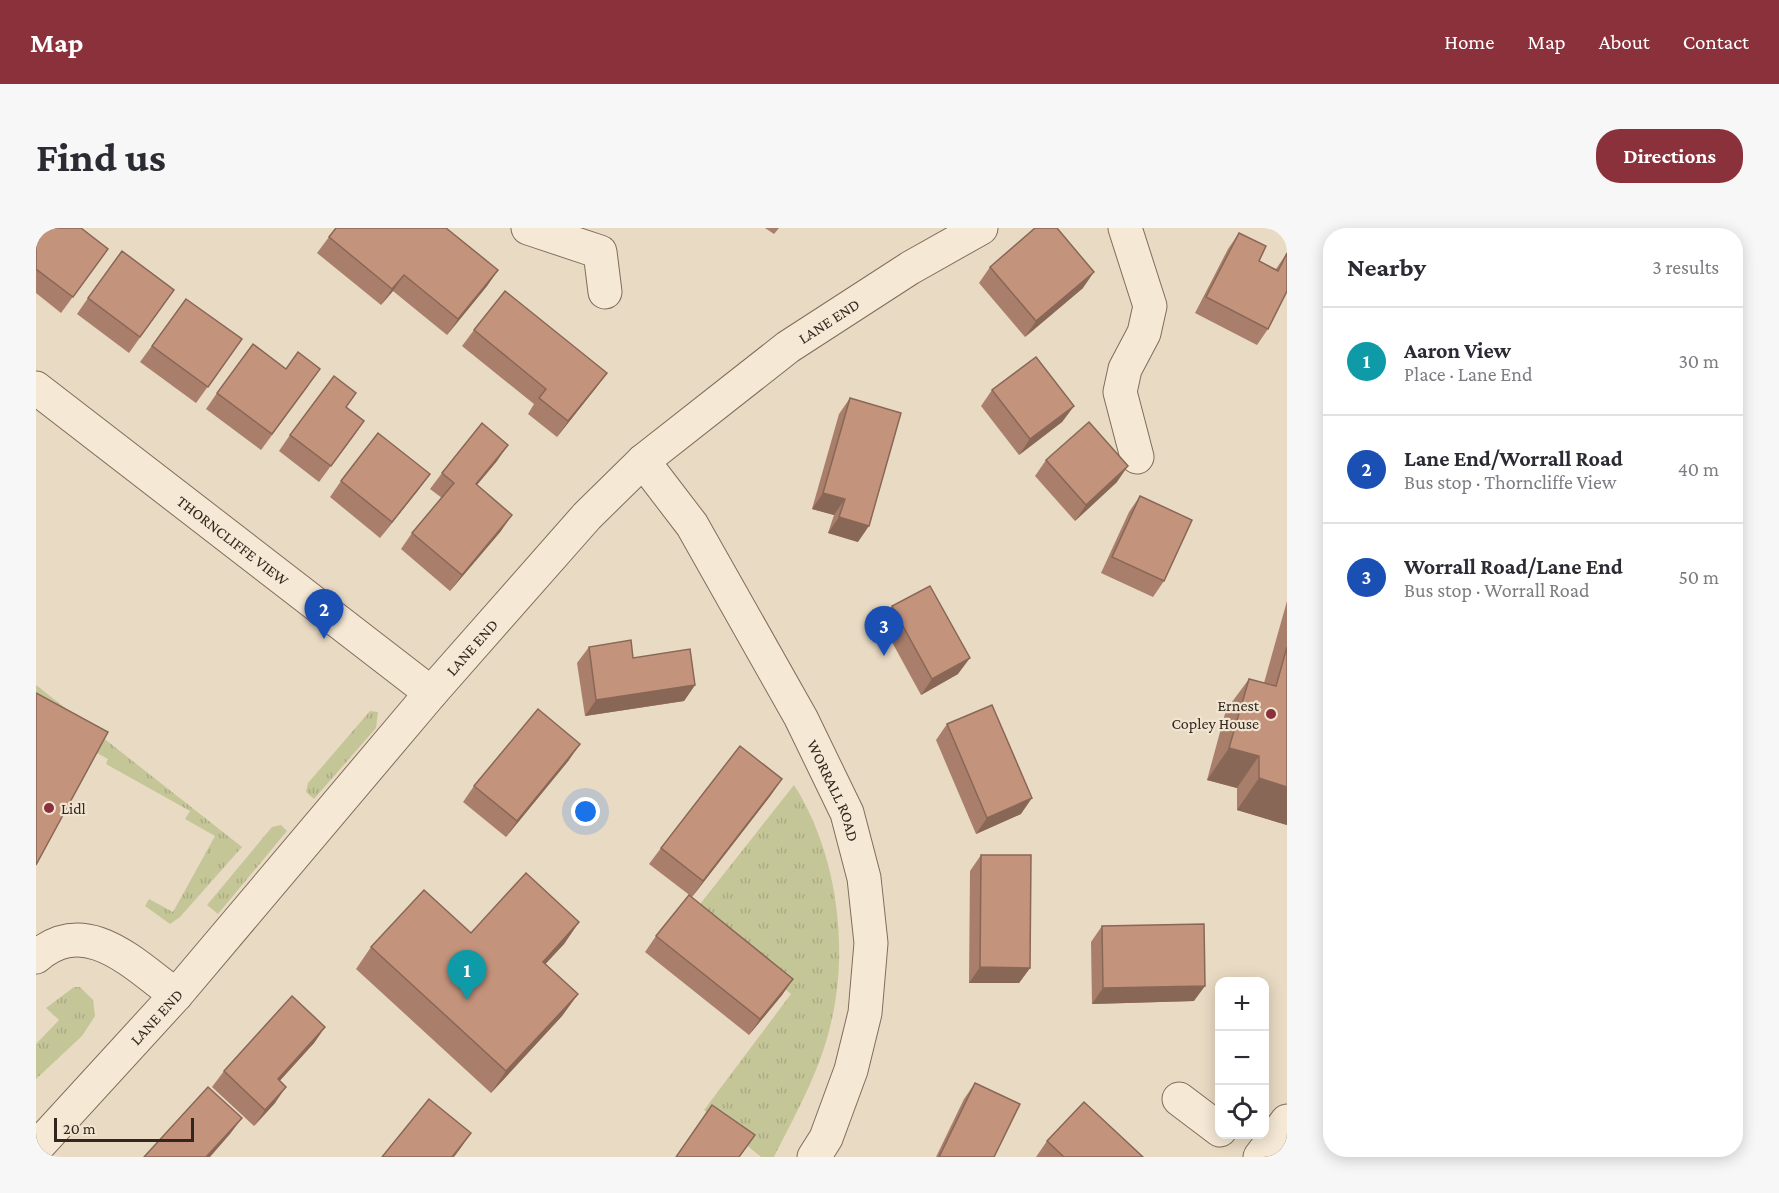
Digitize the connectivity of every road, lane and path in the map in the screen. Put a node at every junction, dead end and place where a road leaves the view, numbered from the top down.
1 (528, 228) edge
2 (981, 228) edge
3 (1125, 228) edge
4 (606, 240) edge
5 (605, 292) dead end
6 (36, 388) edge
7 (1137, 457) dead end
8 (643, 461) junction
9 (431, 693) junction
10 (36, 957) edge
11 (176, 995) junction
12 (1179, 1099) dead end
13 (1287, 1122) edge
14 (1215, 1126) edge
15 (1231, 1139) edge
16 (36, 1148) edge
17 (814, 1157) edge
18 (1254, 1157) edge
19 (1260, 1157) edge

1 - 4 street
2 - 8 street, LANE END
3 - 7 street
4 - 5 street
6 - 9 street, THORNCLIFFE VIEW
8 - 9 street, LANE END
8 - 17 street, WORRALL ROAD
9 - 11 street, LANE END
10 - 11 street
11 - 16 street, LANE END
12 - 14 street
13 - 19 street
15 - 18 street

